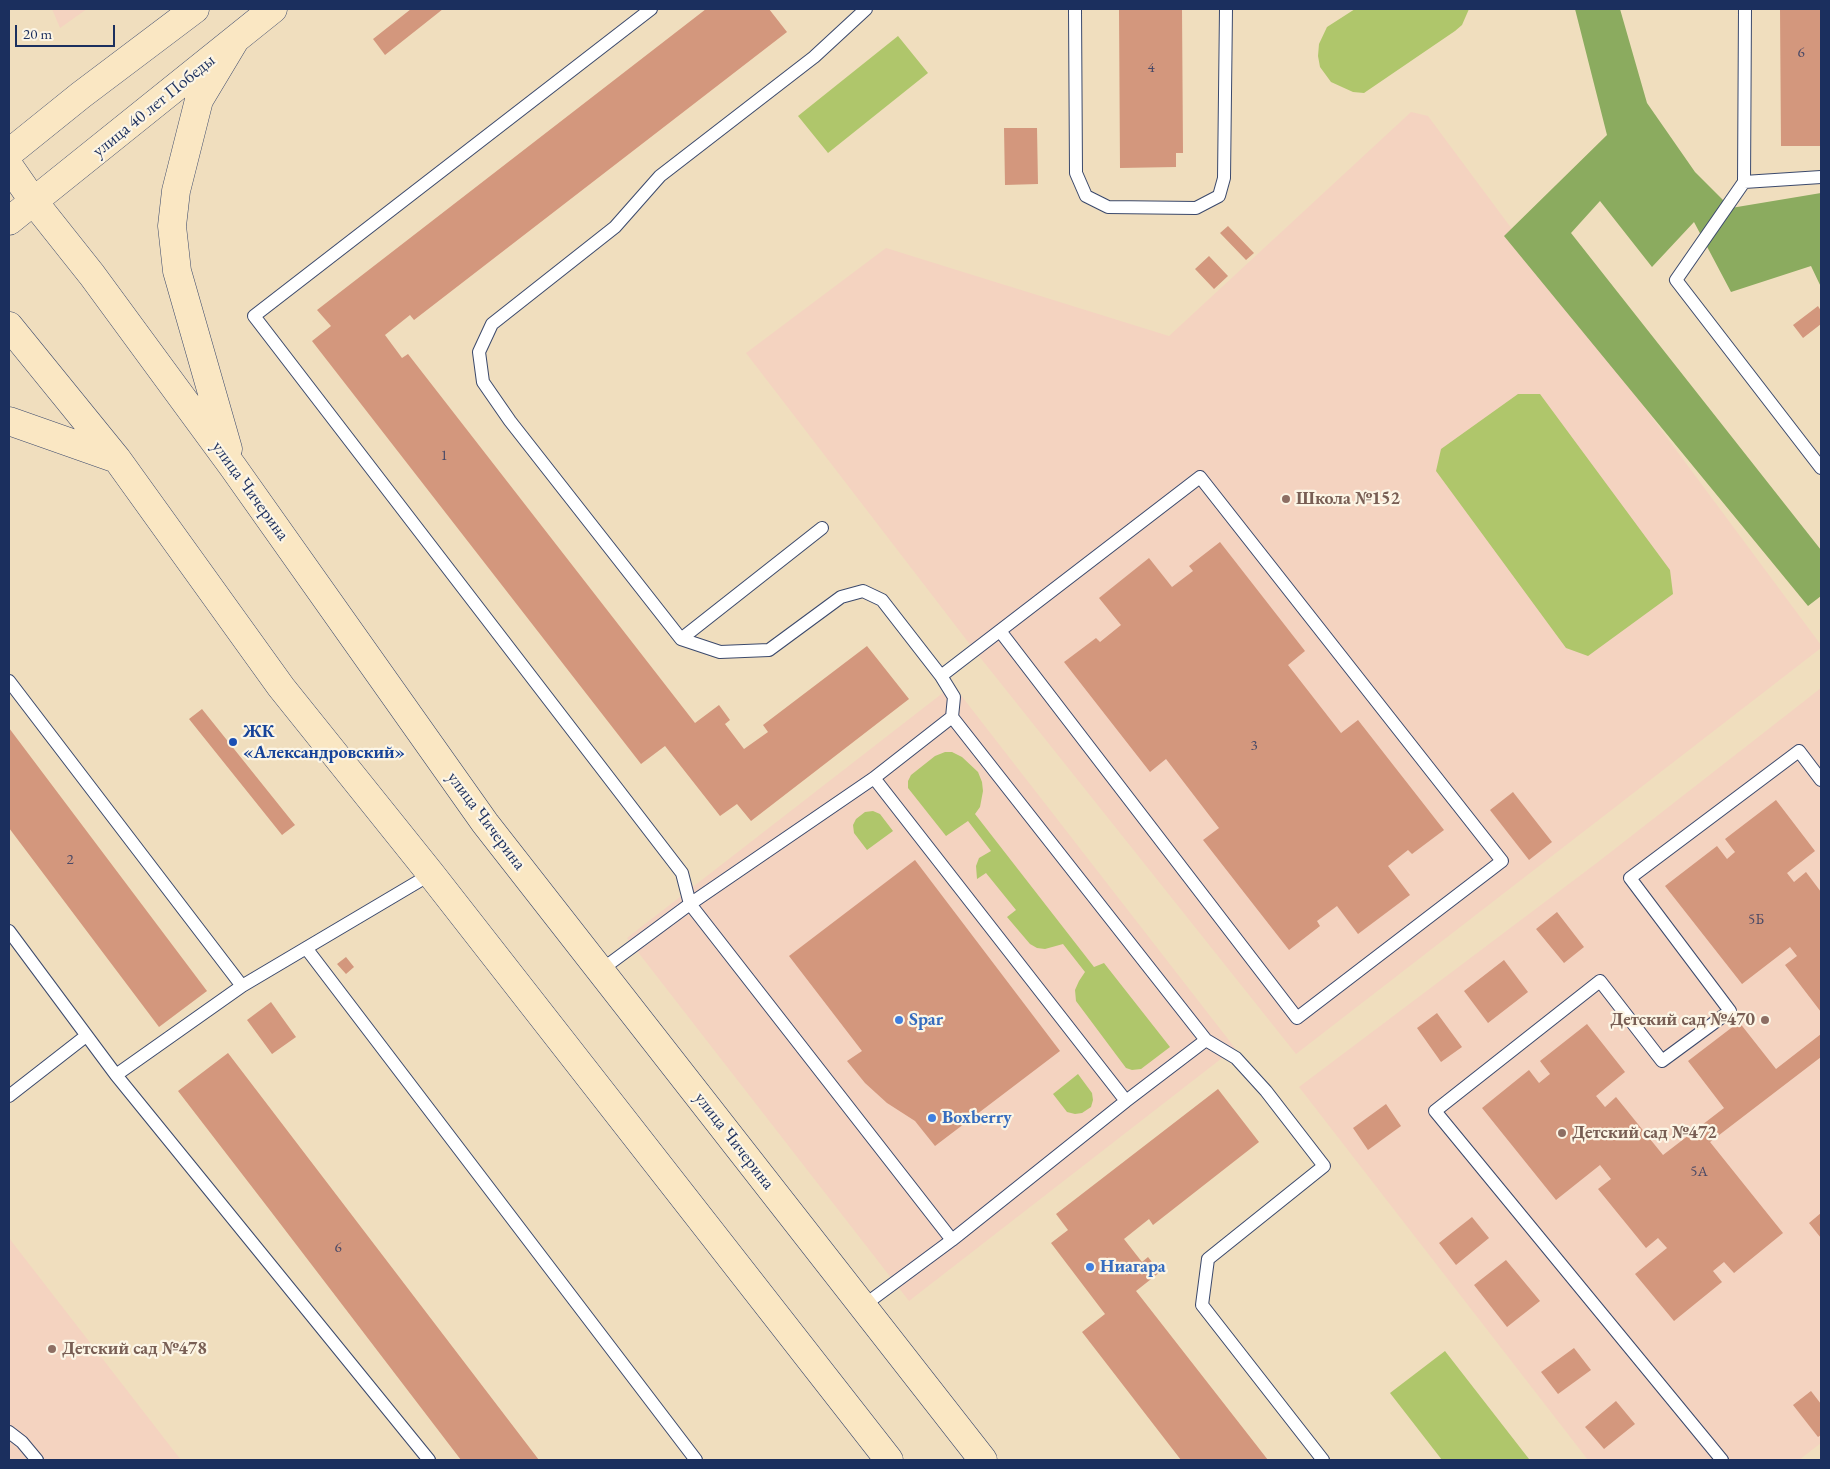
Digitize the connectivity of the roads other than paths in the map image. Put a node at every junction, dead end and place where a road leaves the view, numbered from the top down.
1 (195, 9) edge
2 (274, 9) edge
3 (651, 9) edge
4 (866, 9) edge
5 (1075, 9) edge
6 (1226, 9) edge
7 (1745, 9) edge
8 (235, 40) junction
9 (9, 153) edge
10 (9, 166) edge
11 (1821, 177) edge
12 (1744, 182) junction
13 (34, 202) junction
14 (9, 221) edge
15 (9, 326) edge
16 (9, 421) edge
17 (117, 459) junction
18 (234, 467) junction
19 (1821, 468) edge
20 (822, 528) dead end
21 (1000, 631) junction
22 (681, 639) junction
23 (942, 676) junction
24 (9, 681) edge
25 (952, 717) junction
26 (874, 778) junction
27 (1821, 780) edge
28 (432, 874) junction
29 (690, 904) junction
30 (9, 931) edge
31 (306, 948) junction
32 (601, 970) junction
33 (242, 986) junction
34 (86, 1036) junction
35 (1206, 1040) junction
36 (116, 1075) junction
37 (9, 1096) edge
38 (1126, 1101) junction
39 (952, 1240) junction
40 (863, 1306) junction
41 (9, 1432) edge
42 (37, 1460) edge
43 (429, 1460) edge
44 (696, 1460) edge
45 (890, 1460) edge
46 (983, 1460) edge
47 (1323, 1460) edge
48 (1722, 1460) edge

1 - 9 main road
2 - 8 main road, улица 40 лет Победы
3 - 29 lane
4 - 22 lane
5 - 6 lane
7 - 12 lane
8 - 13 main road, улица 40 лет Победы
8 - 18 main road
10 - 13 main road, улица Чичерина
11 - 12 lane
12 - 19 lane
13 - 14 main road, улица 40 лет Победы
13 - 18 main road, улица Чичерина
15 - 17 main road
16 - 17 main road
17 - 28 main road
18 - 32 main road, улица Чичерина
20 - 22 lane
21 - 21 lane
21 - 23 lane
22 - 23 lane
23 - 25 lane
24 - 33 lane
25 - 26 lane
25 - 35 lane
26 - 29 lane
26 - 38 lane
27 - 48 lane
28 - 31 lane
28 - 45 main road
29 - 32 lane
29 - 39 lane
30 - 34 lane
31 - 33 lane
31 - 44 lane
32 - 40 main road, улица Чичерина
33 - 36 lane
34 - 36 lane
34 - 37 lane
35 - 38 lane
35 - 47 lane
36 - 43 lane
38 - 39 lane
39 - 40 lane
40 - 46 main road, улица Чичерина
41 - 42 lane

